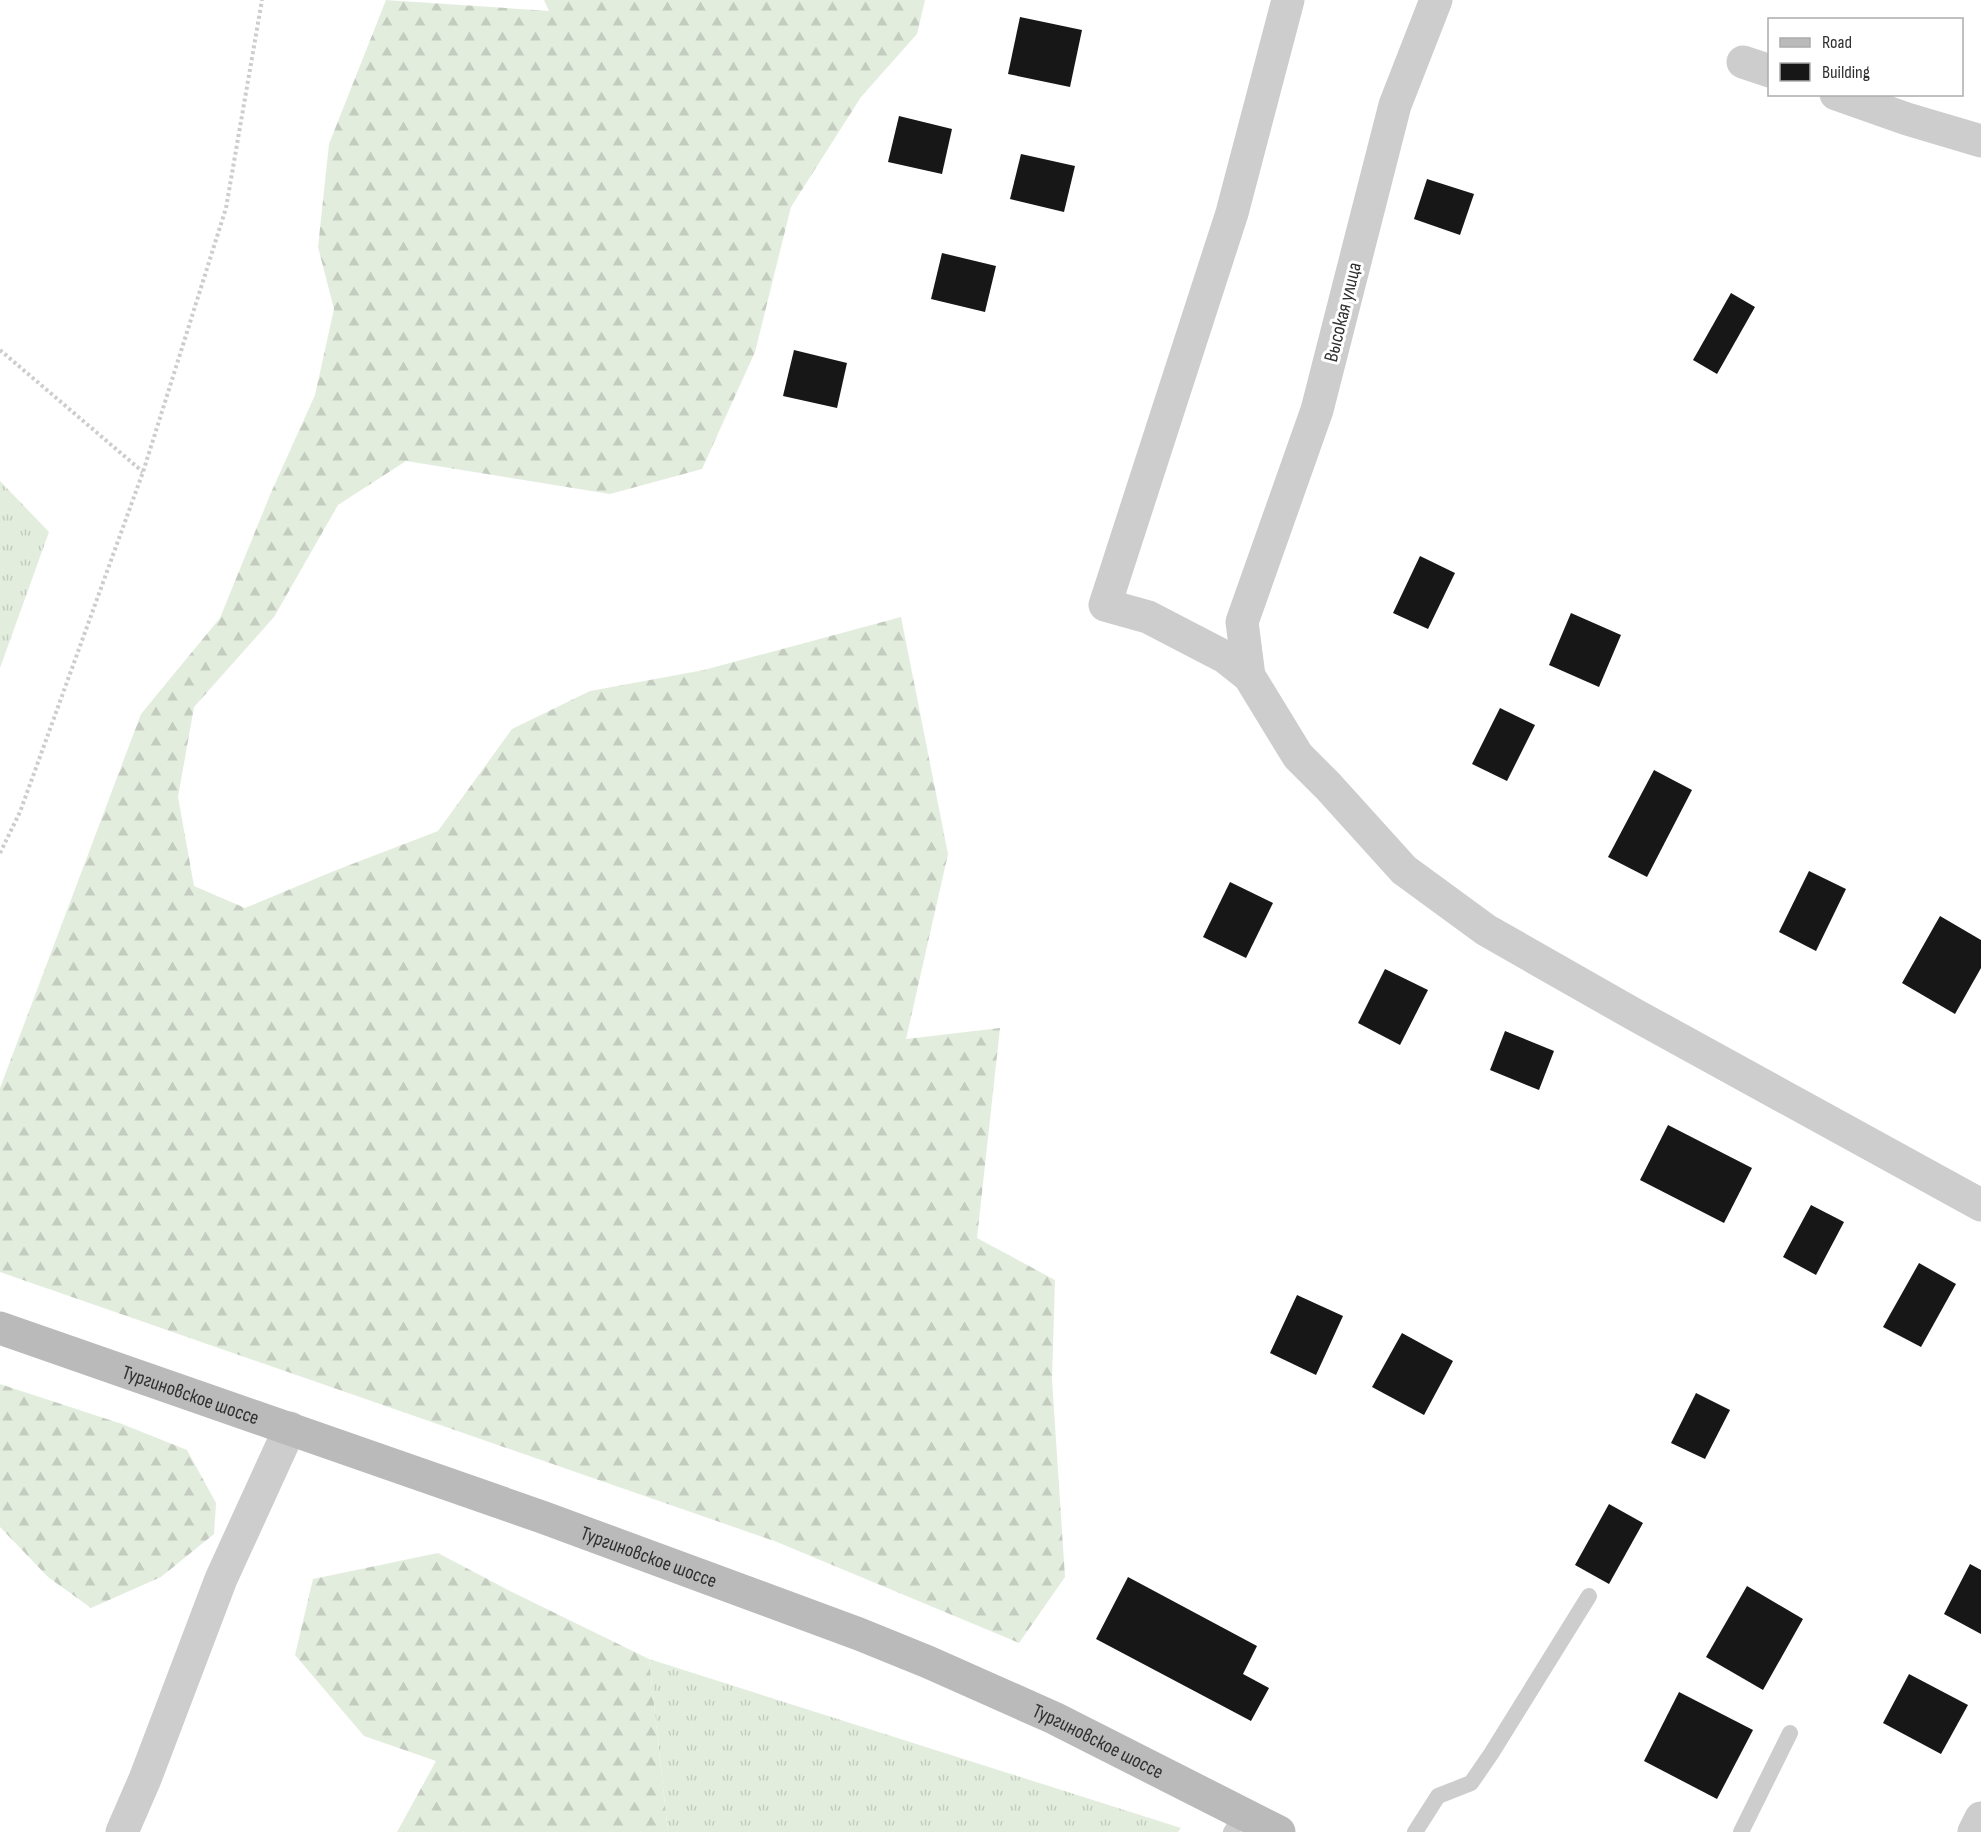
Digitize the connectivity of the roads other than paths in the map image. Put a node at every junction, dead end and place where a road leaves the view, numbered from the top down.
1 (1288, 0) edge
2 (1436, 0) edge
3 (1842, 96) edge
4 (1981, 141) edge
5 (1248, 676) junction
6 (1981, 1205) edge
7 (0, 1328) edge
8 (290, 1428) junction
9 (1589, 1596) dead end
10 (1791, 1733) dead end
11 (1981, 1818) edge
12 (1237, 1822) edge
13 (122, 1832) edge
14 (1279, 1832) edge
15 (1415, 1832) edge
16 (1741, 1832) edge
17 (1974, 1832) edge

1 - 5 street
2 - 5 street, Высокая улица
3 - 4 street
5 - 6 street
7 - 8 main road, Тургиновское шоссе
8 - 12 main road, Тургиновское шоссе
8 - 13 street
9 - 15 lane
10 - 16 lane
11 - 17 street
12 - 14 main road, Тургиновское шоссе

